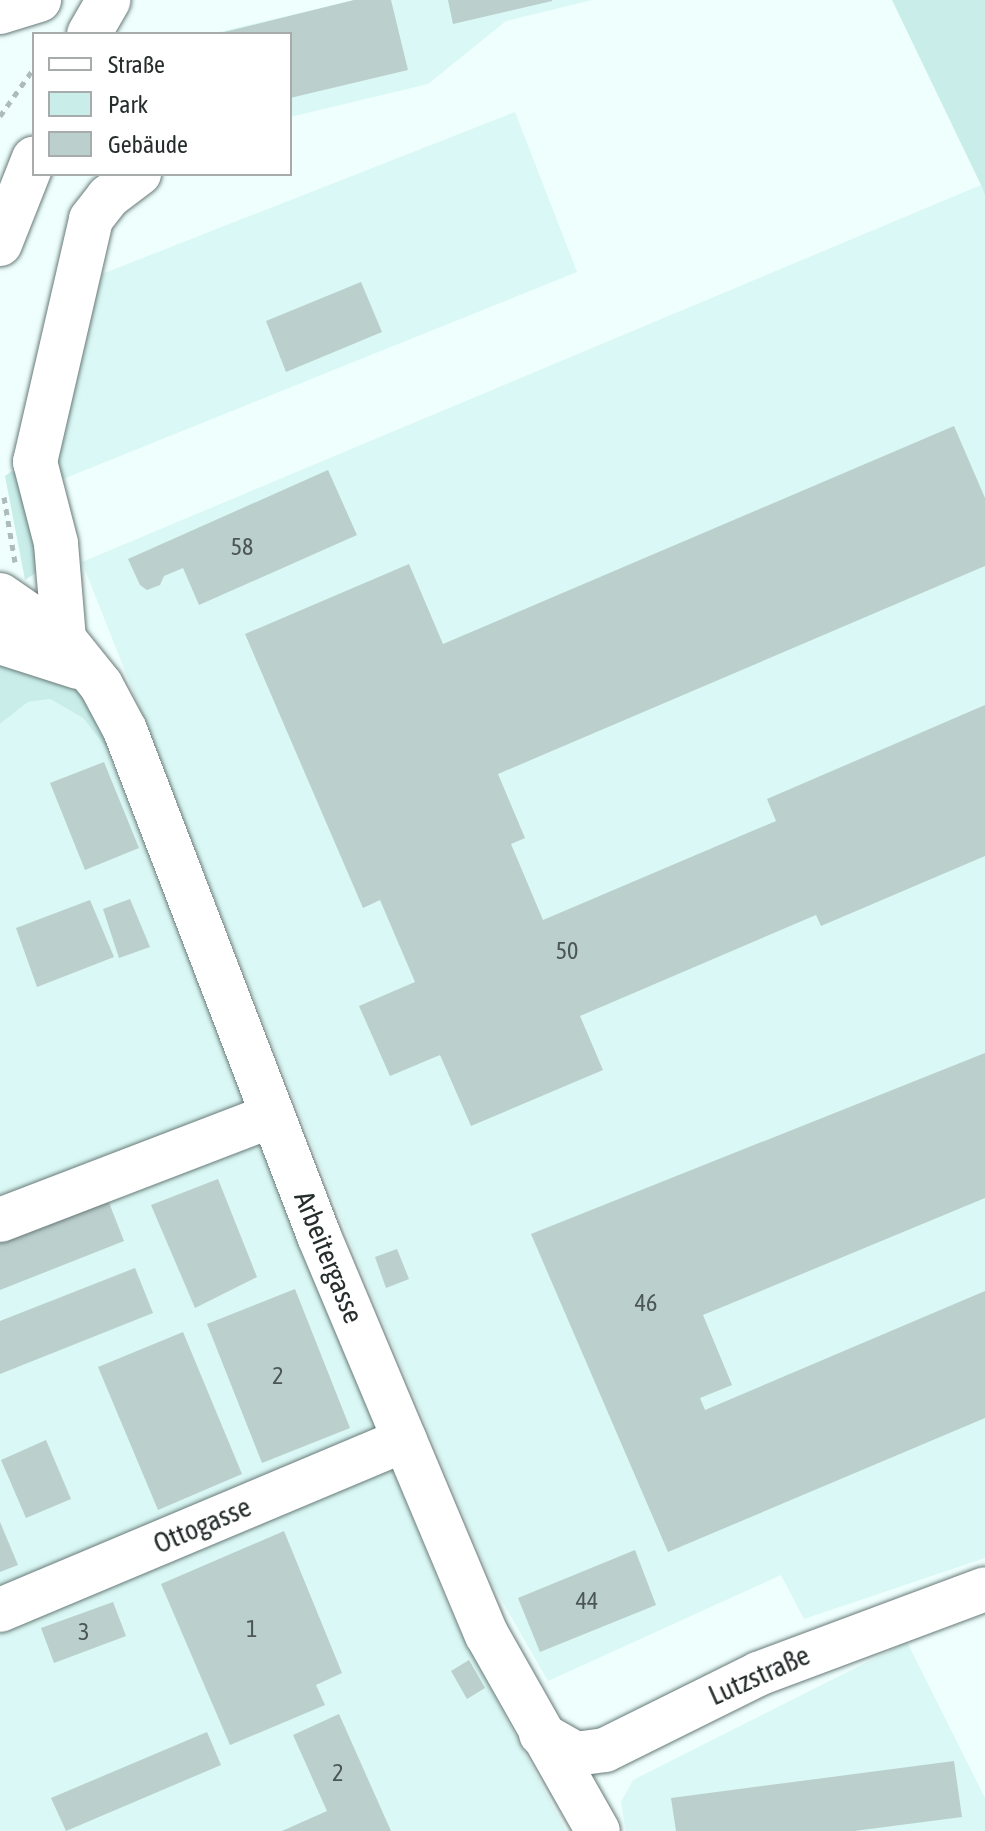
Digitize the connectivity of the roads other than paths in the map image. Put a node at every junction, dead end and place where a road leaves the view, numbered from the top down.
1 (38, 0) edge
2 (109, 0) edge
3 (0, 12) edge
4 (90, 32) edge
5 (32, 163) edge
6 (136, 176) edge
7 (1, 245) edge
8 (8, 584) edge
9 (0, 642) edge
10 (76, 655) junction
11 (273, 1115) junction
12 (0, 1220) edge
13 (405, 1440) junction
14 (985, 1589) edge
15 (0, 1610) edge
16 (541, 1734) junction
17 (598, 1831) edge

1 - 3 street
2 - 4 street
5 - 7 street
6 - 10 street
8 - 10 street, Arbeitergasse
9 - 10 street
10 - 11 street, Arbeitergasse
11 - 12 street
11 - 13 street, Arbeitergasse
13 - 15 street, Ottogasse
13 - 16 street, Arbeitergasse
14 - 16 street, Lutzstraße
16 - 17 street, Arbeitergasse

